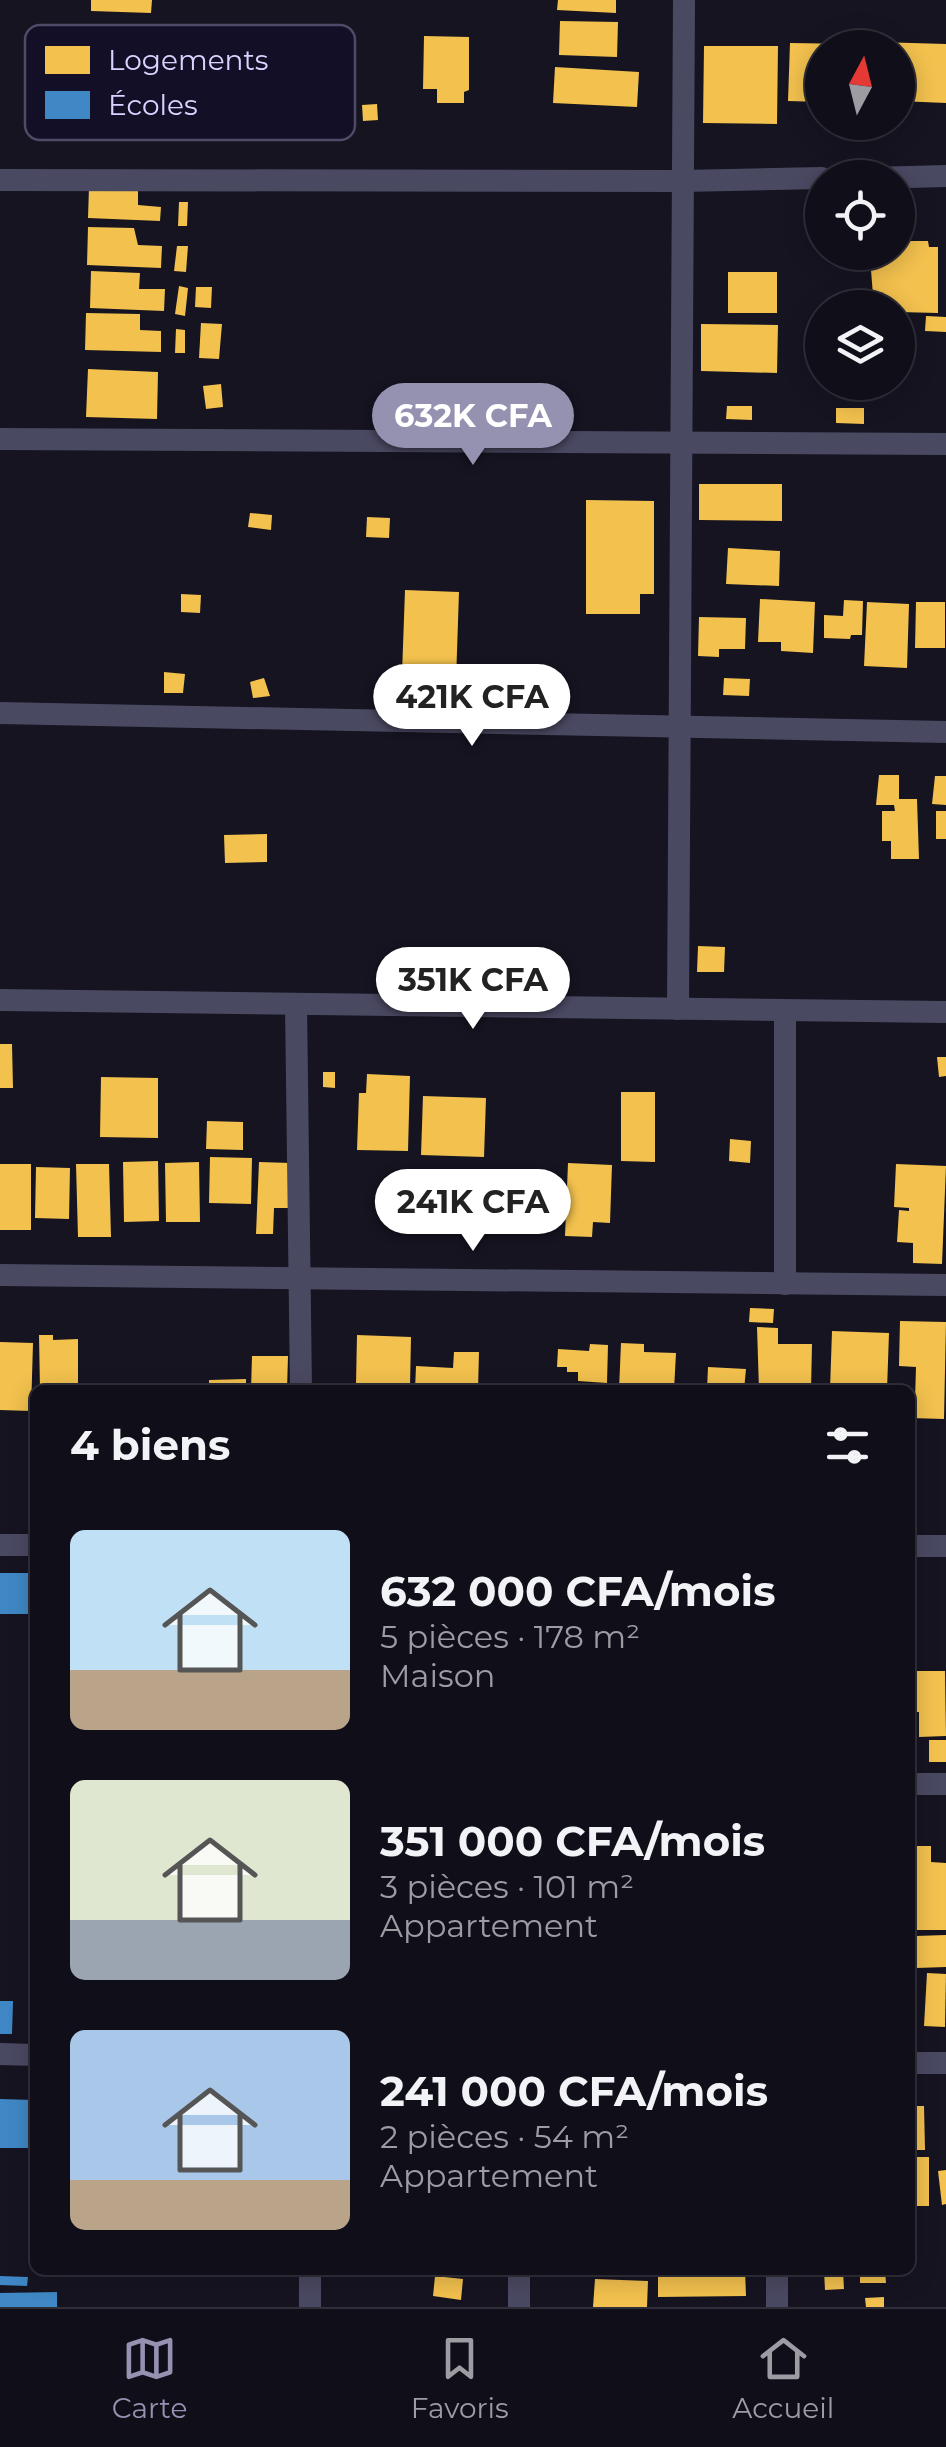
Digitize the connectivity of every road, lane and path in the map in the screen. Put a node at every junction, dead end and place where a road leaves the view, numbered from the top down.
1 (684, 0) edge
2 (946, 176) edge
3 (915, 177) edge
4 (805, 178) edge
5 (0, 180) edge
6 (682, 182) junction
7 (0, 439) edge
8 (680, 443) junction
9 (946, 444) edge
10 (0, 713) edge
11 (679, 726) junction
12 (946, 732) edge
13 (0, 1000) edge
14 (296, 1004) junction
15 (678, 1009) junction
16 (786, 1011) junction
17 (946, 1012) edge
18 (0, 1275) edge
19 (299, 1279) junction
20 (785, 1284) junction
21 (946, 1285) edge
22 (300, 1385) edge
23 (0, 1544) edge
24 (30, 1545) edge
25 (915, 1546) edge
26 (946, 1546) edge
27 (915, 1784) edge
28 (946, 1784) edge
29 (0, 2054) edge
30 (30, 2054) edge
31 (915, 2063) edge
32 (946, 2063) edge
33 (310, 2275) edge
34 (519, 2275) edge
35 (777, 2275) edge
36 (310, 2307) edge
37 (519, 2307) edge
38 (777, 2307) edge

1 - 6 street
2 - 3 street
4 - 6 street
5 - 6 street
6 - 8 street
7 - 8 street
8 - 9 street
8 - 11 street
10 - 11 street
11 - 12 street
11 - 15 street
13 - 14 street
14 - 15 street
14 - 19 street
15 - 16 street
16 - 17 street
16 - 20 street
18 - 19 street
19 - 20 street
19 - 22 street
20 - 21 street
23 - 24 street
25 - 26 street
27 - 28 street
29 - 30 street
31 - 32 street
33 - 36 street
34 - 37 street
35 - 38 street

